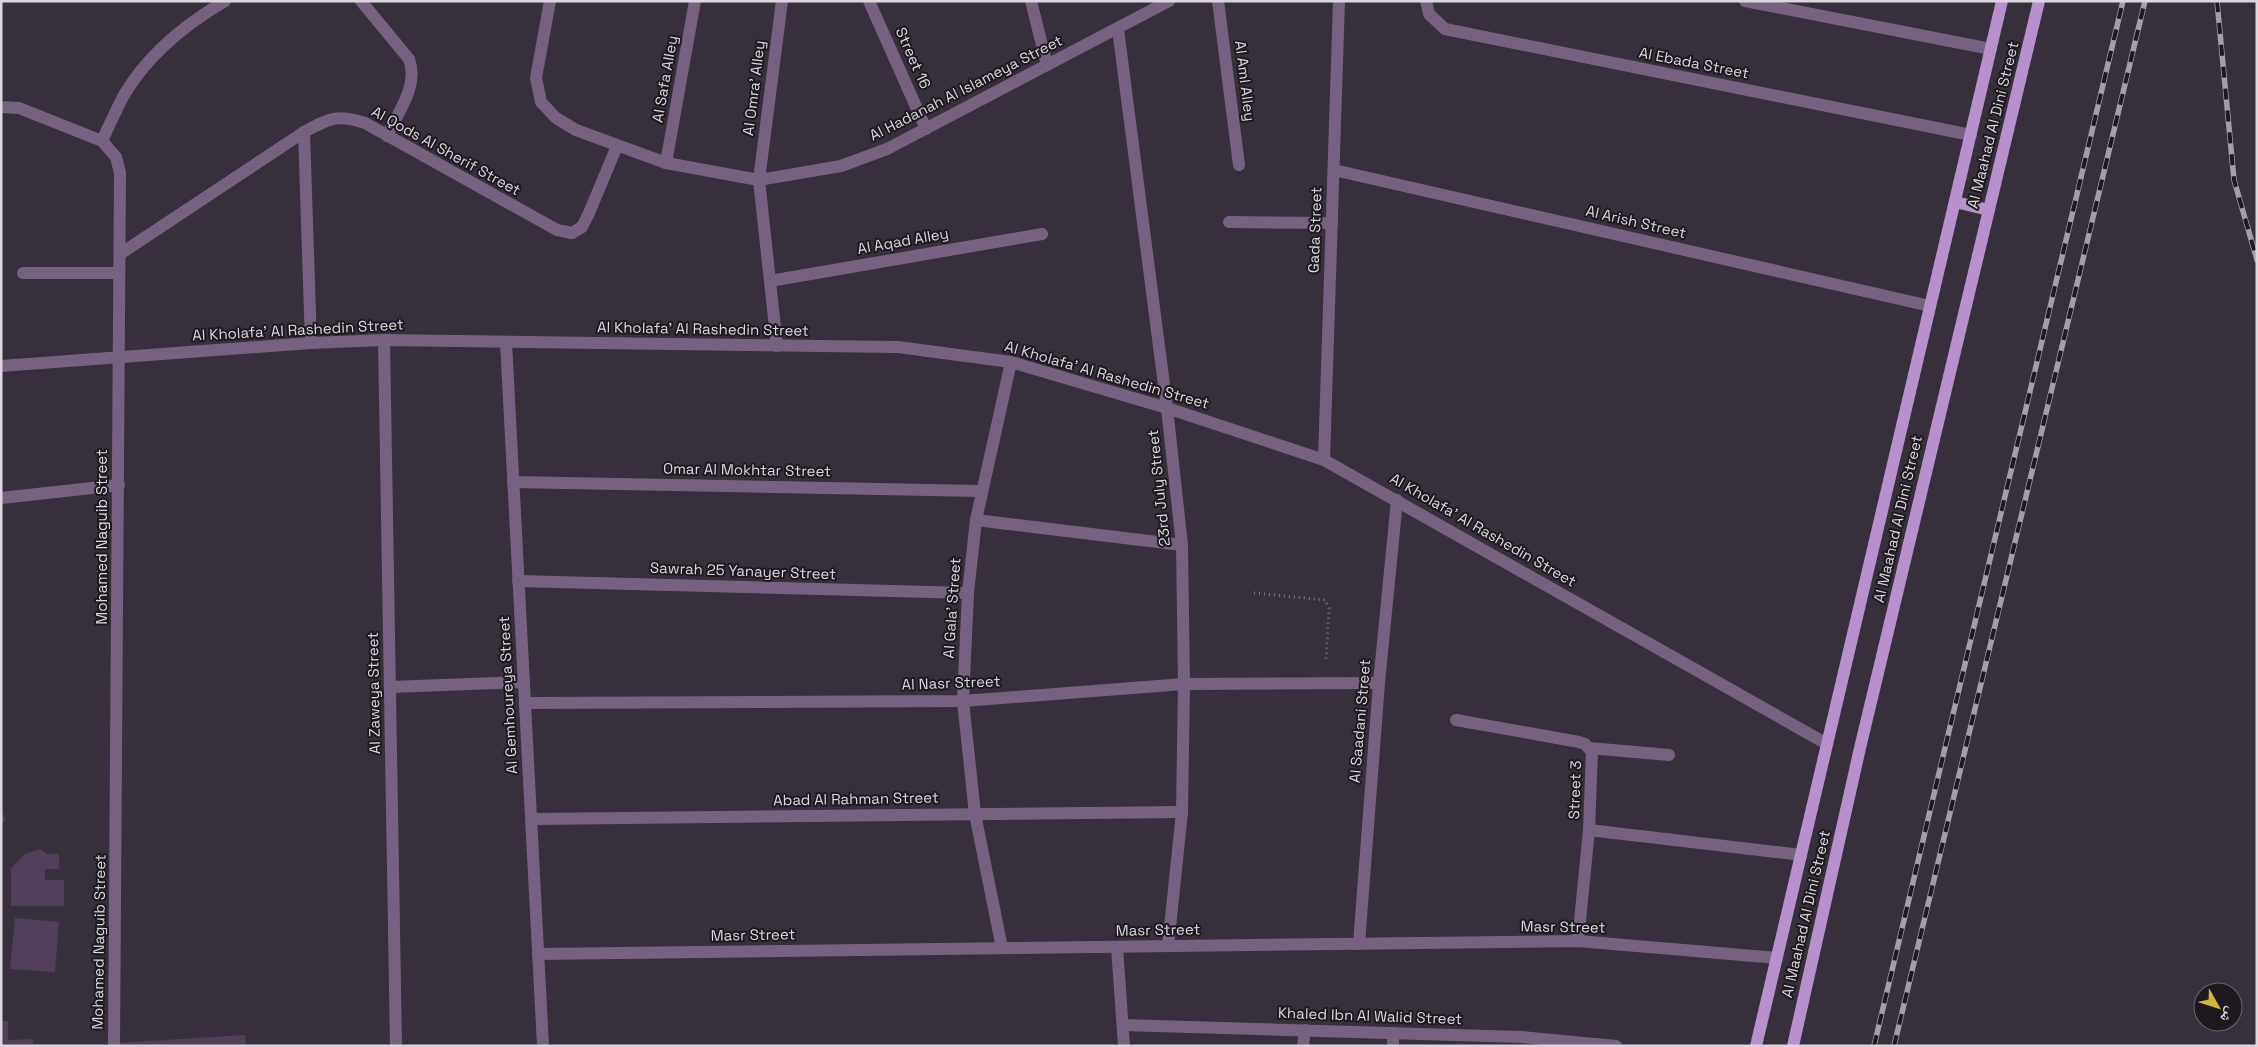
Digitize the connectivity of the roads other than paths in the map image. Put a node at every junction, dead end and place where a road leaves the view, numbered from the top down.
1 (225, 1) edge
2 (361, 1) edge
3 (550, 1) edge
4 (695, 1) edge
5 (782, 1) edge
6 (870, 1) edge
7 (1031, 1) edge
8 (1170, 1) edge
9 (1218, 1) edge
10 (1339, 1) edge
11 (1426, 1) edge
12 (1745, 1) edge
13 (2002, 1) edge
14 (2039, 1) edge
15 (1118, 29) junction
16 (1991, 49) junction
17 (1047, 65) junction
18 (1, 107) edge
19 (926, 129) junction
20 (304, 132) junction
21 (1971, 135) junction
22 (387, 136) junction
23 (102, 141) junction
24 (617, 146) junction
25 (666, 163) junction
26 (1239, 165) dead end
27 (1334, 170) junction
28 (759, 180) junction
29 (1955, 202) junction
30 (1989, 210) junction
31 (1229, 222) dead end
32 (1332, 222) junction
33 (1042, 234) dead end
34 (120, 254) junction
35 (23, 273) dead end
36 (119, 273) junction
37 (770, 281) junction
38 (1930, 306) junction
39 (384, 340) junction
40 (506, 342) junction
41 (311, 343) junction
42 (777, 346) junction
43 (119, 357) junction
44 (1011, 362) junction
45 (1, 366) edge
46 (1167, 408) junction
47 (1324, 460) junction
48 (514, 482) junction
49 (119, 485) junction
50 (981, 490) junction
51 (1, 498) edge
52 (1397, 500) junction
53 (976, 520) junction
54 (1182, 545) junction
55 (518, 581) junction
56 (968, 594) junction
57 (524, 682) junction
58 (1379, 683) junction
59 (1184, 684) junction
60 (390, 687) junction
61 (963, 701) junction
62 (525, 703) junction
63 (1456, 720) dead end
64 (1827, 744) junction
65 (1589, 748) junction
66 (1669, 755) dead end
67 (1182, 812) junction
68 (975, 814) junction
69 (531, 819) junction
70 (1589, 830) junction
71 (1801, 855) junction
72 (1578, 941) junction
73 (1359, 944) junction
74 (1168, 946) junction
75 (1118, 947) junction
76 (1002, 948) junction
77 (538, 954) junction
78 (1777, 958) junction
79 (1123, 1025) junction
80 (1305, 1030) junction
81 (1393, 1039) edge
82 (1522, 1041) edge
83 (114, 1046) edge
84 (396, 1046) edge
85 (543, 1046) edge
86 (1124, 1046) edge
87 (1303, 1046) edge
88 (1616, 1046) edge
89 (1756, 1046) edge
90 (1793, 1046) edge

1 - 23 street
2 - 22 street
3 - 24 street, Al Hadanah Al Islameya Street
4 - 25 street, Al Safa Alley
5 - 28 street, Al Omra' Alley
6 - 19 street, Street 16
7 - 17 street
8 - 15 street, Al Hadanah Al Islameya Street
9 - 26 street, Al Aml Alley
10 - 27 street, Gada Street
11 - 21 street, Al Ebada Street
12 - 16 street
13 - 16 main road, Al Maahad Al Dini Street
14 - 30 main road, Al Maahad Al Dini Street
15 - 17 street, Al Hadanah Al Islameya Street
15 - 46 street, 23rd July Street
16 - 21 main road, Al Maahad Al Dini Street
17 - 19 street, Al Hadanah Al Islameya Street
18 - 23 street
19 - 28 street, Al Hadanah Al Islameya Street
20 - 22 street, Al Qods Al Sherif Street
20 - 34 street, Al Qods Al Sherif Street
20 - 41 street
21 - 29 main road, Al Maahad Al Dini Street
22 - 24 street, Al Qods Al Sherif Street
23 - 34 street, Mohamed Naguib Street
24 - 25 street, Al Hadanah Al Islameya Street
25 - 28 street, Al Hadanah Al Islameya Street
27 - 32 street, Gada Street
27 - 38 street, Al Arish Street
28 - 37 street, Al Omra' Alley
29 - 30 main road
29 - 38 main road, Al Maahad Al Dini Street
30 - 90 main road, Al Maahad Al Dini Street
31 - 32 street
32 - 47 street, Gada Street
33 - 37 street, Al Aqad Alley
34 - 36 street, Mohamed Naguib Street
35 - 36 street
36 - 43 street, Mohamed Naguib Street
37 - 42 street, Al Omra' Alley
38 - 64 main road, Al Maahad Al Dini Street
39 - 40 street, Al Kholafa' Al Rashedin Street
39 - 41 street, Al Kholafa' Al Rashedin Street
39 - 60 street, Al Zaweya Street
40 - 42 street, Al Kholafa' Al Rashedin Street
40 - 48 street, Al Gemhoureya Street
41 - 43 street, Al Kholafa' Al Rashedin Street
42 - 44 street, Al Kholafa' Al Rashedin Street
43 - 45 street, Al Kholafa' Al Rashedin Street
43 - 49 street, Mohamed Naguib Street
44 - 46 street, Al Kholafa' Al Rashedin Street
44 - 50 street, Al Gala' Street
46 - 47 street, Al Kholafa' Al Rashedin Street
46 - 54 street, 23rd July Street
47 - 52 street, Al Kholafa' Al Rashedin Street
48 - 50 street, Omar Al Mokhtar Street
48 - 55 street, Al Gemhoureya Street
49 - 51 street
49 - 83 street, Mohamed Naguib Street
50 - 53 street, Al Gala' Street
52 - 58 street, Al Saadani Street
52 - 64 street, Al Kholafa' Al Rashedin Street
53 - 54 street
53 - 56 street, Al Gala' Street
54 - 59 street, 23rd July Street
55 - 56 street, Sawrah 25 Yanayer Street
55 - 57 street, Al Gemhoureya Street
56 - 61 street, Al Gala' Street
57 - 60 street
57 - 62 street, Al Gemhoureya Street
58 - 59 street, Al Nasr Street
58 - 73 street, Al Saadani Street
59 - 61 street, Al Nasr Street
59 - 67 street, 23rd July Street
60 - 84 street, Al Zaweya Street
61 - 62 street, Al Nasr Street
61 - 68 street, Al Gala' Street
62 - 69 street, Al Gemhoureya Street
63 - 65 street, Street 3
64 - 71 main road, Al Maahad Al Dini Street
65 - 66 street
65 - 70 street, Street 3
67 - 68 street, Abad Al Rahman Street
67 - 74 street, 23rd July Street
68 - 69 street, Abad Al Rahman Street
68 - 76 street, Al Gala' Street
69 - 77 street, Al Gemhoureya Street
70 - 71 street
70 - 72 street, Street 3
71 - 78 main road, Al Maahad Al Dini Street
72 - 73 street, Masr Street
72 - 78 street, Masr Street
73 - 74 street, Masr Street
74 - 75 street, Masr Street
75 - 76 street, Masr Street
75 - 79 street
76 - 77 street, Masr Street
77 - 85 street, Al Gemhoureya Street
78 - 89 main road, Al Maahad Al Dini Street
79 - 80 street, Khaled Ibn Al Walid Street
79 - 86 street
80 - 81 street, Khaled Ibn Al Walid Street
80 - 87 street
81 - 82 street, Khaled Ibn Al Walid Street
82 - 88 street, Khaled Ibn Al Walid Street

